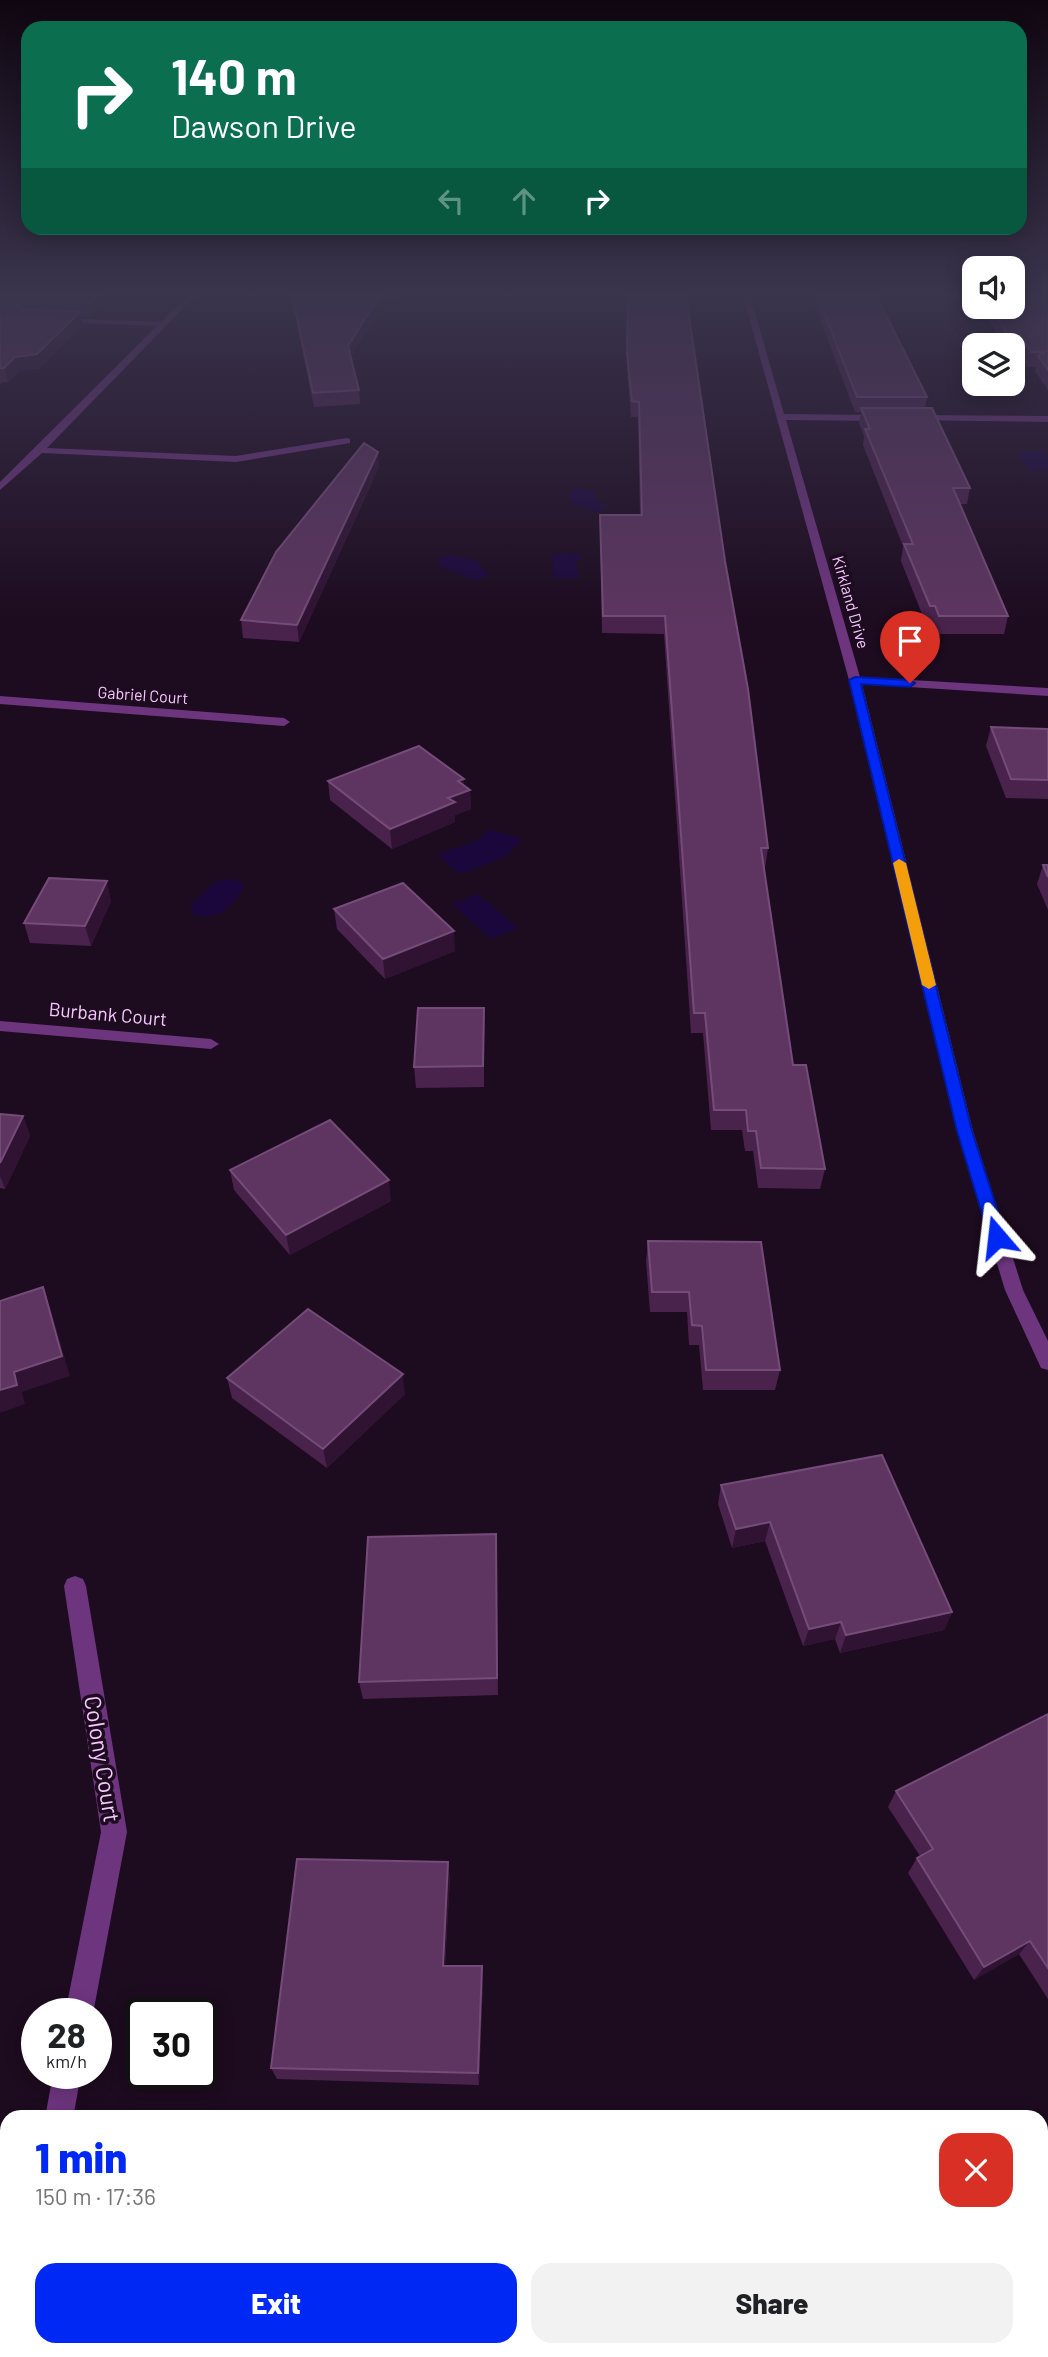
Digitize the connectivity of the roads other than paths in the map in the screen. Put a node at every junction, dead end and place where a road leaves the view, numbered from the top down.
1 (83, 405) edge
2 (776, 405) edge
3 (779, 417) junction
4 (1048, 419) edge
5 (347, 441) dead end
6 (40, 450) junction
7 (0, 487) edge
8 (855, 680) junction
9 (1048, 692) edge
10 (0, 700) edge
11 (284, 722) dead end
12 (0, 1026) edge
13 (211, 1044) dead end
14 (1048, 1362) edge
15 (75, 1586) dead end
16 (82, 1998) edge
17 (64, 2089) edge
18 (60, 2110) edge

1 - 6 street
2 - 3 street, Kirkland Drive
3 - 4 street
3 - 8 street, Kirkland Drive
5 - 6 street
6 - 7 street
8 - 9 street
8 - 14 street, Kirkland Drive
10 - 11 street, Gabriel Court
12 - 13 street, Burbank Court
15 - 16 street, Colony Court
17 - 18 street

